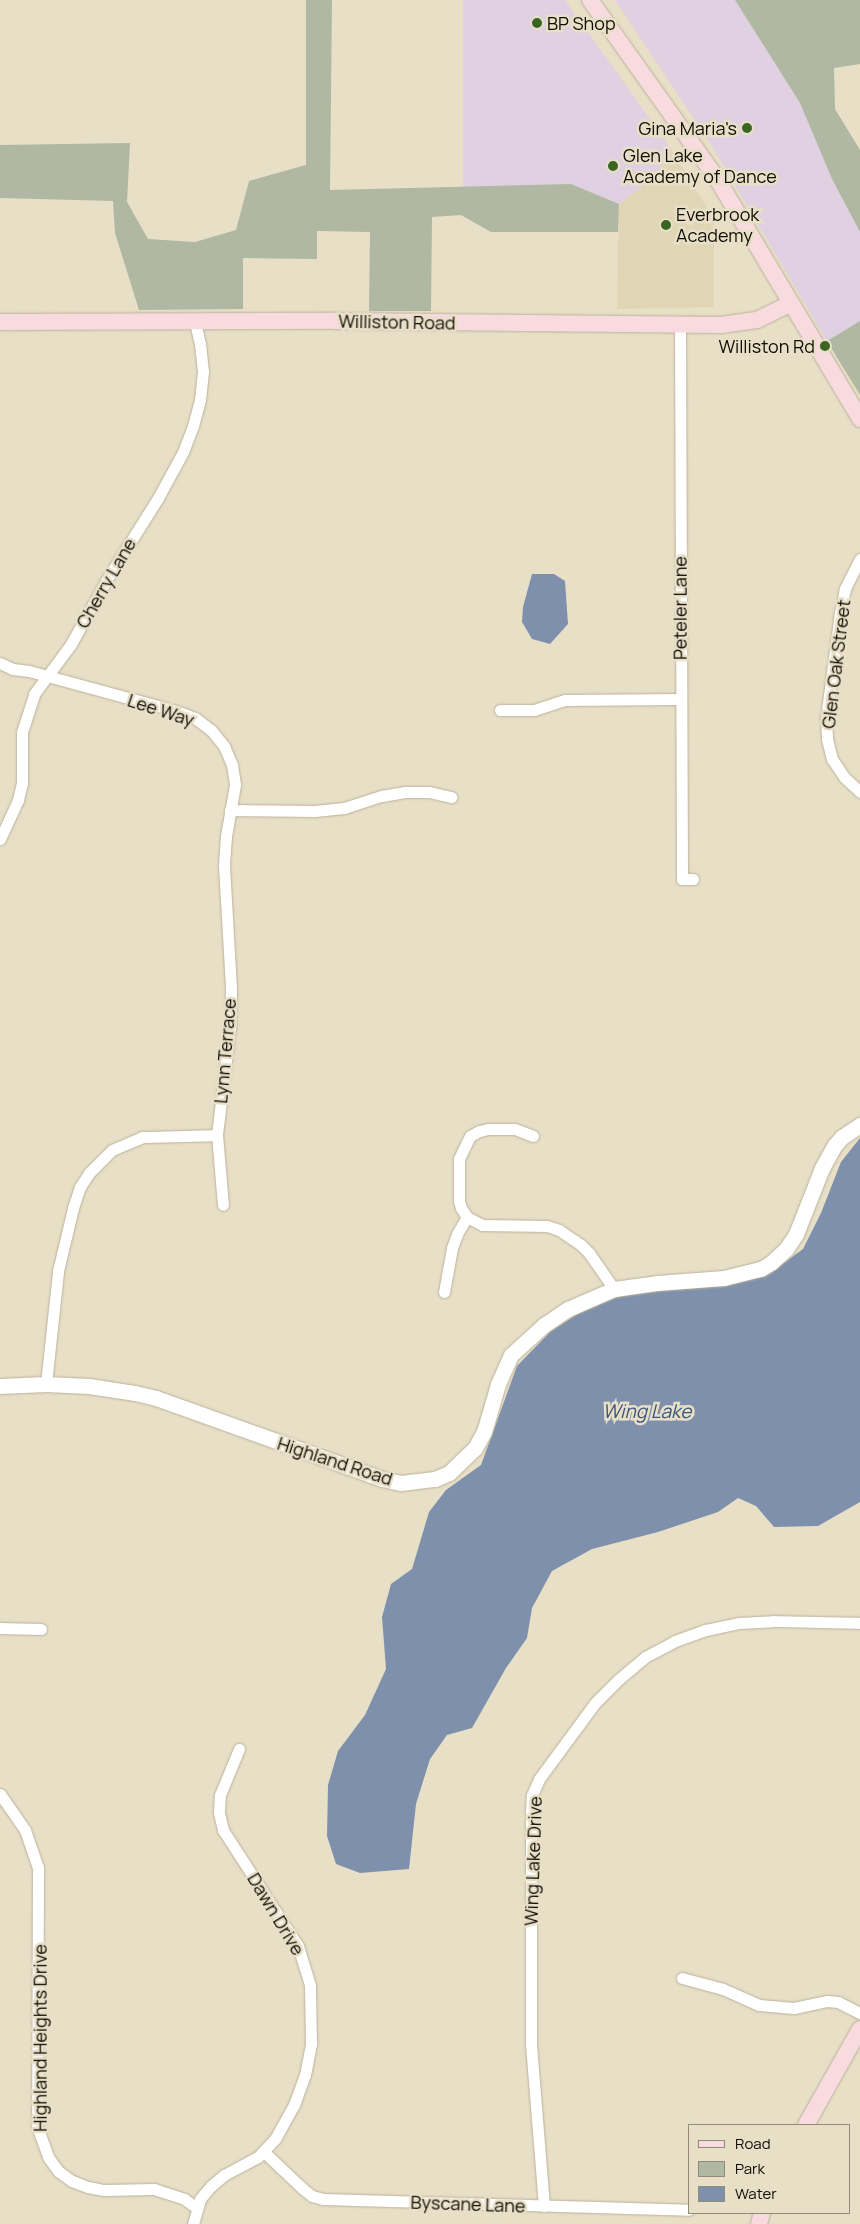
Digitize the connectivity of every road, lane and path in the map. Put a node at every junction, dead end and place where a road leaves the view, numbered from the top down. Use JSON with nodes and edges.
{"nodes":[{"id":1,"x":590,"y":0,"type":"edge"},
{"id":2,"x":603,"y":0,"type":"edge"},
{"id":3,"x":604,"y":21,"type":"junction"},
{"id":4,"x":790,"y":304,"type":"junction"},
{"id":5,"x":0,"y":322,"type":"edge"},
{"id":6,"x":195,"y":323,"type":"junction"},
{"id":7,"x":680,"y":326,"type":"junction"},
{"id":8,"x":860,"y":419,"type":"edge"},
{"id":9,"x":860,"y":559,"type":"edge"},
{"id":10,"x":0,"y":663,"type":"edge"},
{"id":11,"x":46,"y":676,"type":"junction"},
{"id":12,"x":680,"y":699,"type":"junction"},
{"id":13,"x":500,"y":710,"type":"dead end"},
{"id":14,"x":860,"y":792,"type":"edge"},
{"id":15,"x":451,"y":797,"type":"dead end"},
{"id":16,"x":230,"y":810,"type":"junction"},
{"id":17,"x":0,"y":839,"type":"edge"},
{"id":18,"x":224,"y":866,"type":"joint"},
{"id":19,"x":693,"y":879,"type":"dead end"},
{"id":20,"x":860,"y":1125,"type":"edge"},
{"id":21,"x":217,"y":1135,"type":"junction"},
{"id":22,"x":533,"y":1136,"type":"dead end"},
{"id":23,"x":223,"y":1205,"type":"dead end"},
{"id":24,"x":467,"y":1217,"type":"junction"},
{"id":25,"x":614,"y":1289,"type":"junction"},
{"id":26,"x":444,"y":1292,"type":"dead end"},
{"id":27,"x":46,"y":1384,"type":"junction"},
{"id":28,"x":0,"y":1386,"type":"edge"},
{"id":29,"x":860,"y":1623,"type":"edge"},
{"id":30,"x":0,"y":1628,"type":"edge"},
{"id":31,"x":40,"y":1629,"type":"dead end"},
{"id":32,"x":239,"y":1749,"type":"dead end"},
{"id":33,"x":0,"y":1794,"type":"edge"},
{"id":34,"x":682,"y":1978,"type":"dead end"},
{"id":35,"x":860,"y":2013,"type":"edge"},
{"id":36,"x":860,"y":2029,"type":"edge"},
{"id":37,"x":807,"y":2124,"type":"edge"},
{"id":38,"x":264,"y":2152,"type":"junction"},
{"id":39,"x":544,"y":2206,"type":"junction"},
{"id":40,"x":196,"y":2208,"type":"junction"},
{"id":41,"x":688,"y":2210,"type":"edge"},
{"id":42,"x":193,"y":2224,"type":"edge"}],
"edges":[{"from":1,"to":3,"type":"main road"},
{"from":2,"to":3,"type":"main road"},
{"from":3,"to":4,"type":"main road"},
{"from":4,"to":7,"type":"main road","name":"Williston Road"},
{"from":4,"to":8,"type":"main road"},
{"from":5,"to":6,"type":"main road","name":"Williston Road"},
{"from":6,"to":7,"type":"main road","name":"Williston Road"},
{"from":6,"to":11,"type":"street","name":"Cherry Lane"},
{"from":7,"to":12,"type":"street","name":"Peteler Lane"},
{"from":9,"to":14,"type":"street","name":"Glen Oak Street"},
{"from":10,"to":11,"type":"street","name":"Lee Way"},
{"from":11,"to":16,"type":"street","name":"Lee Way"},
{"from":11,"to":17,"type":"street","name":"Cherry Lane"},
{"from":12,"to":13,"type":"street"},
{"from":12,"to":19,"type":"street","name":"Peteler Lane"},
{"from":15,"to":16,"type":"street"},
{"from":16,"to":18,"type":"street","name":"Lee Way"},
{"from":18,"to":21,"type":"street","name":"Lynn Terrace"},
{"from":20,"to":25,"type":"street","name":"Highland Road"},
{"from":21,"to":23,"type":"street","name":"Lynn Terrace"},
{"from":21,"to":27,"type":"street"},
{"from":22,"to":24,"type":"street"},
{"from":24,"to":25,"type":"street"},
{"from":24,"to":26,"type":"street"},
{"from":25,"to":27,"type":"street","name":"Highland Road"},
{"from":27,"to":28,"type":"street","name":"Highland Road"},
{"from":29,"to":39,"type":"street","name":"Wing Lake Drive"},
{"from":30,"to":31,"type":"street"},
{"from":32,"to":38,"type":"street","name":"Dawn Drive"},
{"from":33,"to":40,"type":"street","name":"Highland Heights Drive"},
{"from":34,"to":35,"type":"street"},
{"from":36,"to":37,"type":"main road"},
{"from":38,"to":39,"type":"street","name":"Byscane Lane"},
{"from":38,"to":40,"type":"street","name":"Dawn Drive"},
{"from":39,"to":41,"type":"street","name":"Byscane Lane"},
{"from":40,"to":42,"type":"street","name":"Dawn Drive"}]}
